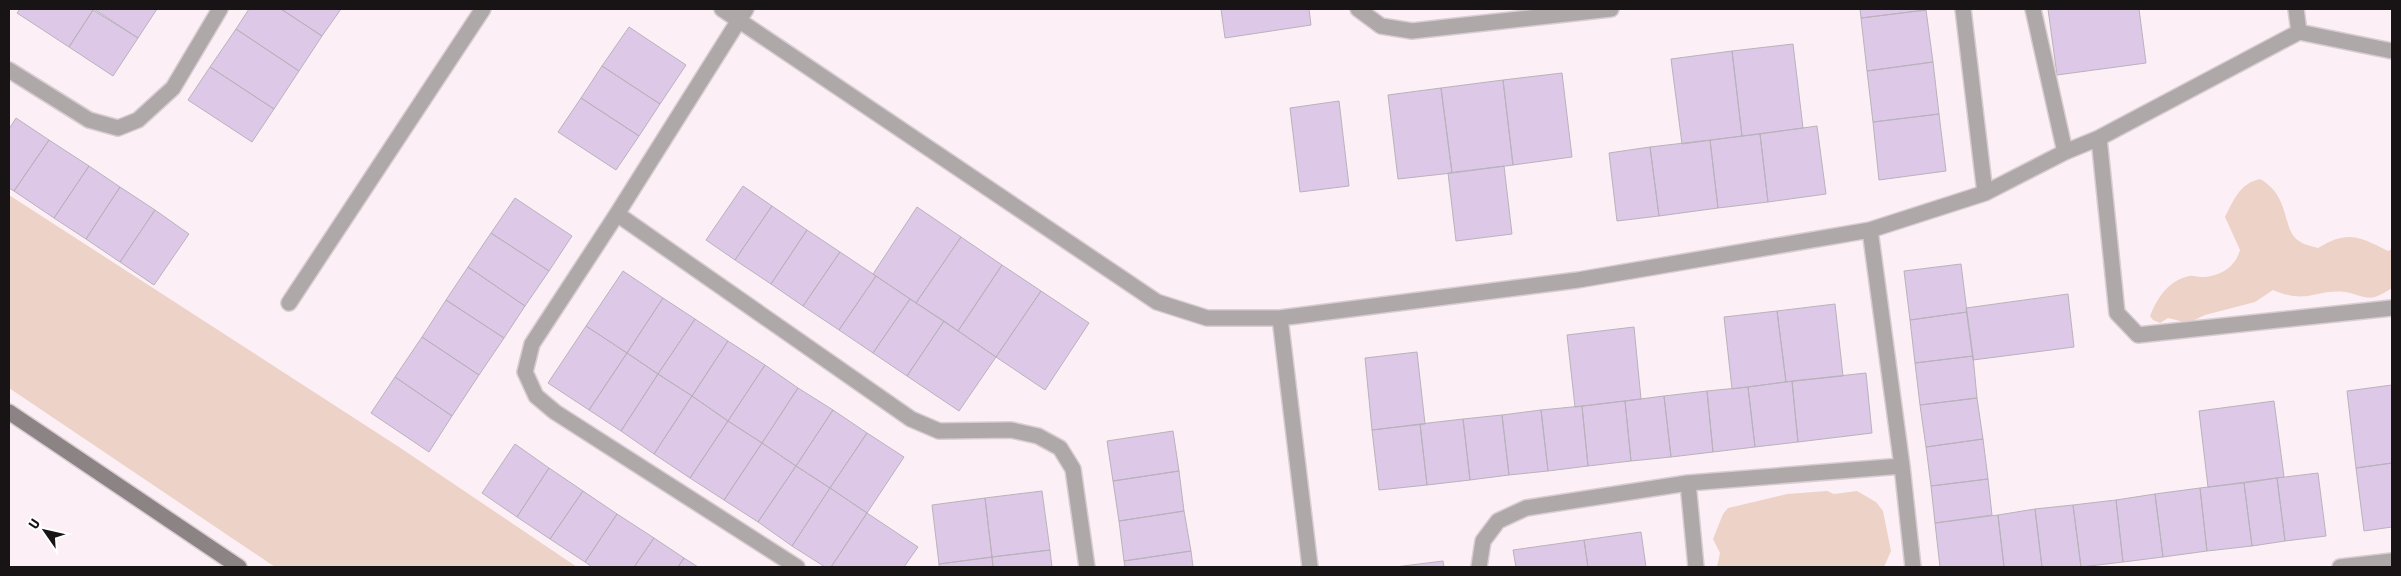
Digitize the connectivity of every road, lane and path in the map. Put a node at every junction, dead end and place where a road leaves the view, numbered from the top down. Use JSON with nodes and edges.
{"nodes":[{"id":1,"x":220,"y":9,"type":"edge"},
{"id":2,"x":484,"y":9,"type":"edge"},
{"id":3,"x":722,"y":9,"type":"edge"},
{"id":4,"x":1358,"y":9,"type":"edge"},
{"id":5,"x":1611,"y":9,"type":"edge"},
{"id":6,"x":1963,"y":9,"type":"edge"},
{"id":7,"x":2032,"y":9,"type":"edge"},
{"id":8,"x":2296,"y":9,"type":"edge"},
{"id":9,"x":743,"y":14,"type":"edge"},
{"id":10,"x":2299,"y":32,"type":"junction"},
{"id":11,"x":2392,"y":51,"type":"edge"},
{"id":12,"x":9,"y":70,"type":"edge"},
{"id":13,"x":2099,"y":138,"type":"junction"},
{"id":14,"x":2065,"y":152,"type":"junction"},
{"id":15,"x":1985,"y":193,"type":"junction"},
{"id":16,"x":617,"y":214,"type":"junction"},
{"id":17,"x":1870,"y":230,"type":"junction"},
{"id":18,"x":289,"y":303,"type":"dead end"},
{"id":19,"x":2392,"y":308,"type":"edge"},
{"id":20,"x":1280,"y":318,"type":"junction"},
{"id":21,"x":9,"y":412,"type":"edge"},
{"id":22,"x":1902,"y":466,"type":"junction"},
{"id":23,"x":1688,"y":483,"type":"junction"},
{"id":24,"x":2392,"y":561,"type":"edge"},
{"id":25,"x":238,"y":567,"type":"edge"},
{"id":26,"x":798,"y":567,"type":"edge"},
{"id":27,"x":1087,"y":567,"type":"edge"},
{"id":28,"x":1310,"y":567,"type":"edge"},
{"id":29,"x":1479,"y":567,"type":"edge"},
{"id":30,"x":1696,"y":567,"type":"edge"},
{"id":31,"x":1913,"y":567,"type":"edge"},
{"id":32,"x":2340,"y":567,"type":"edge"}],
"edges":[{"from":1,"to":12,"type":"street"},
{"from":2,"to":18,"type":"street"},
{"from":3,"to":9,"type":"street"},
{"from":4,"to":5,"type":"street"},
{"from":6,"to":15,"type":"street"},
{"from":7,"to":14,"type":"street"},
{"from":8,"to":10,"type":"street"},
{"from":9,"to":16,"type":"street"},
{"from":9,"to":20,"type":"street"},
{"from":10,"to":11,"type":"street"},
{"from":10,"to":13,"type":"street"},
{"from":13,"to":14,"type":"street"},
{"from":13,"to":19,"type":"street"},
{"from":14,"to":15,"type":"street"},
{"from":15,"to":17,"type":"street"},
{"from":16,"to":26,"type":"street"},
{"from":16,"to":27,"type":"street"},
{"from":17,"to":20,"type":"street"},
{"from":17,"to":22,"type":"street"},
{"from":20,"to":28,"type":"street"},
{"from":21,"to":25,"type":"main road"},
{"from":22,"to":23,"type":"street"},
{"from":22,"to":31,"type":"street"},
{"from":23,"to":29,"type":"street"},
{"from":23,"to":30,"type":"street"},
{"from":24,"to":32,"type":"street"}]}
